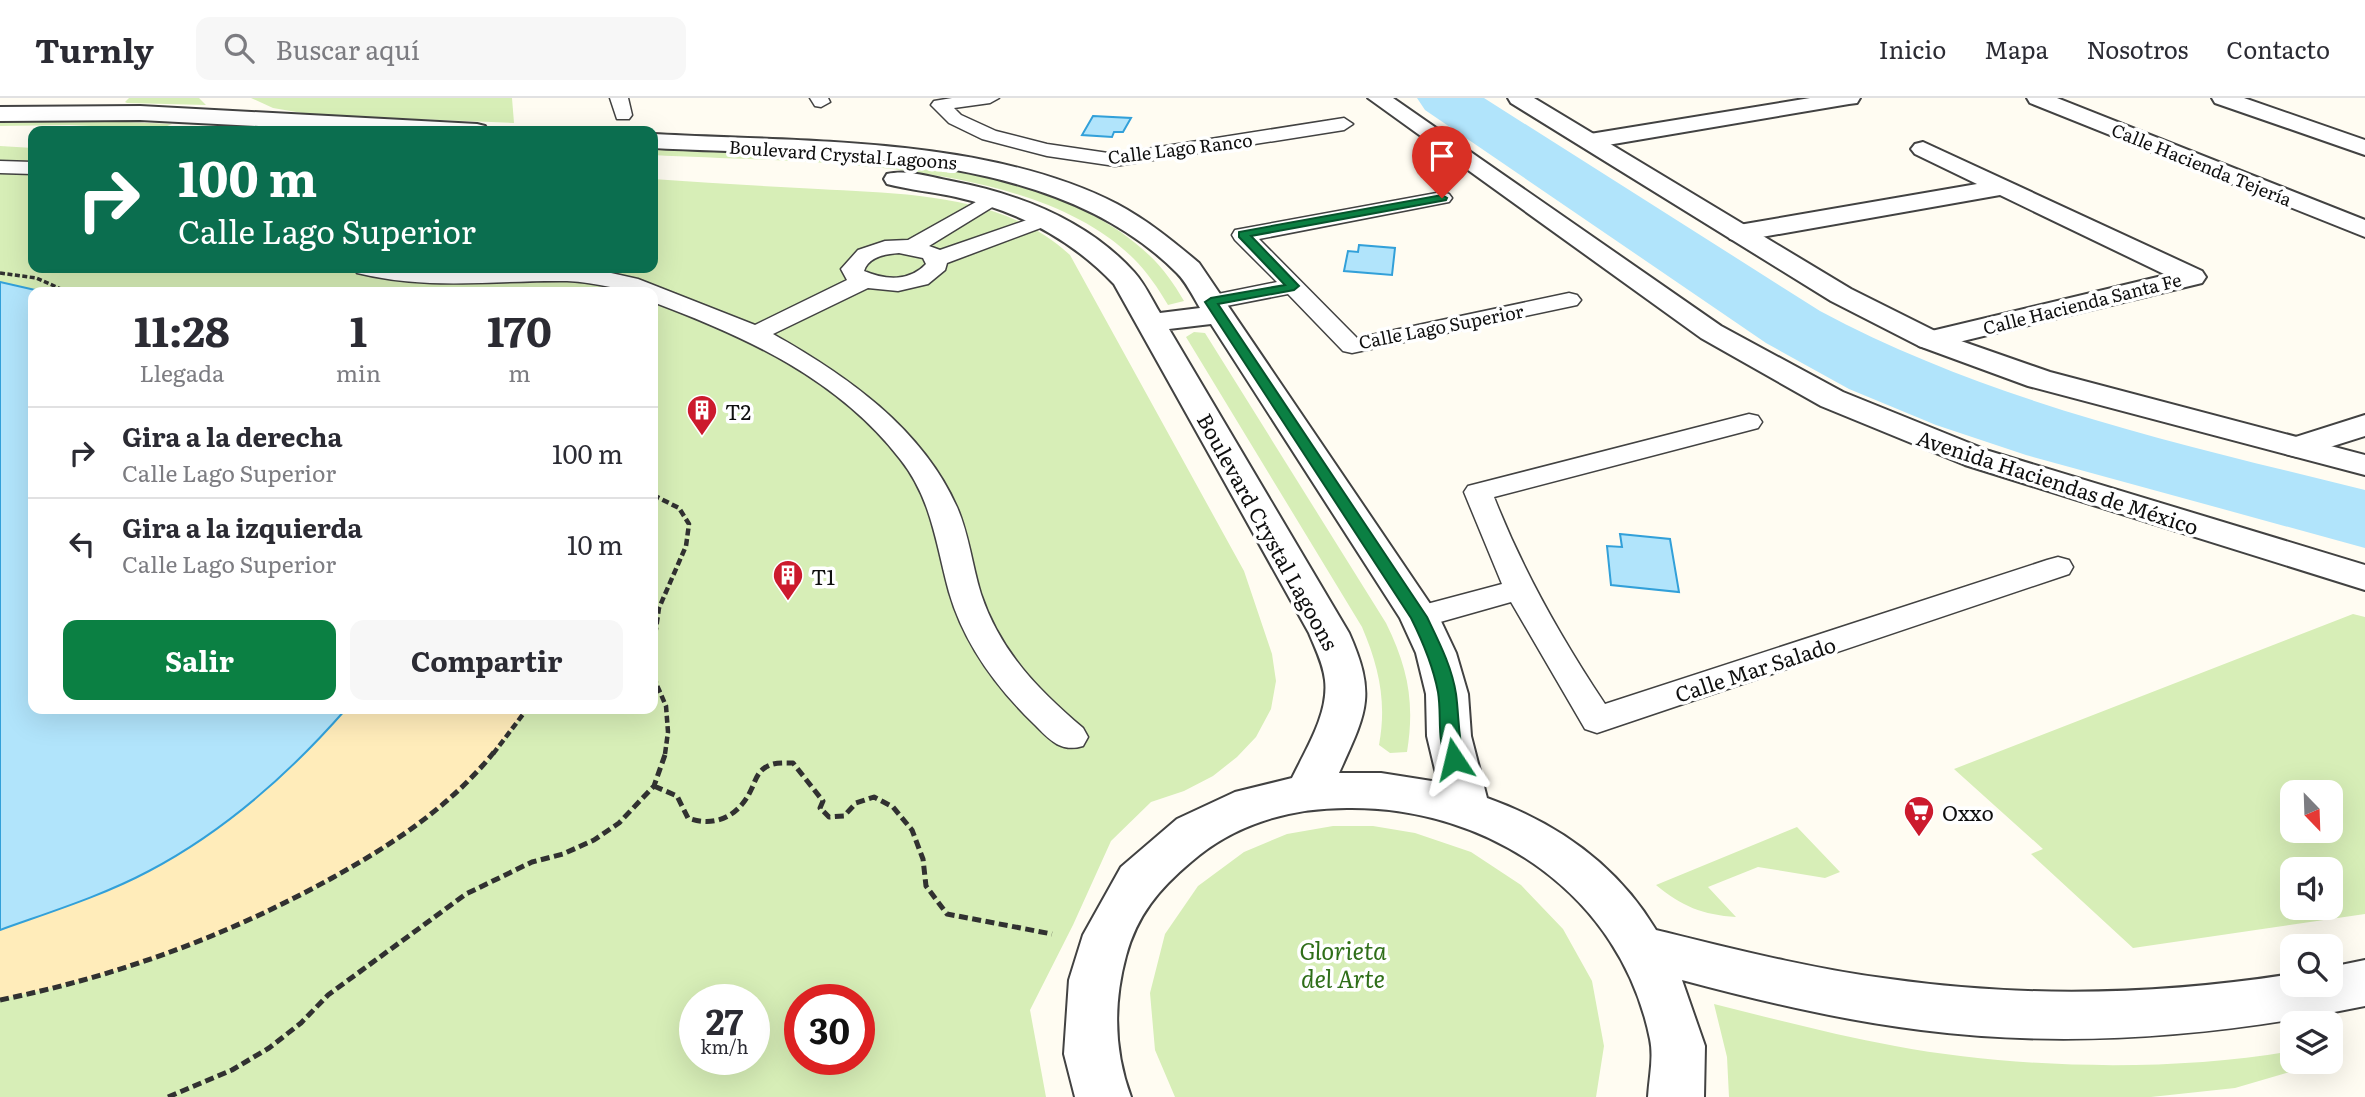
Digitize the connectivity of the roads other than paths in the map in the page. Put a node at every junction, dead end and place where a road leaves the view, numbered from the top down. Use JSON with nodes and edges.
{"nodes":[{"id":1,"x":72,"y":98,"type":"edge"},
{"id":2,"x":989,"y":98,"type":"edge"},
{"id":3,"x":1379,"y":98,"type":"edge"},
{"id":4,"x":1518,"y":98,"type":"edge"},
{"id":5,"x":1849,"y":98,"type":"edge"},
{"id":6,"x":2038,"y":98,"type":"edge"},
{"id":7,"x":2223,"y":98,"type":"edge"},
{"id":8,"x":220,"y":108,"type":"edge"},
{"id":9,"x":6,"y":114,"type":"edge"},
{"id":10,"x":1344,"y":124,"type":"dead end"},
{"id":11,"x":197,"y":126,"type":"edge"},
{"id":12,"x":373,"y":126,"type":"edge"},
{"id":13,"x":28,"y":133,"type":"edge"},
{"id":14,"x":0,"y":134,"type":"edge"},
{"id":15,"x":658,"y":141,"type":"edge"},
{"id":16,"x":1590,"y":141,"type":"junction"},
{"id":17,"x":1016,"y":143,"type":"junction"},
{"id":18,"x":2365,"y":148,"type":"edge"},
{"id":19,"x":1923,"y":149,"type":"dead end"},
{"id":20,"x":658,"y":164,"type":"edge"},
{"id":21,"x":0,"y":167,"type":"edge"},
{"id":22,"x":985,"y":167,"type":"junction"},
{"id":23,"x":28,"y":168,"type":"edge"},
{"id":24,"x":2002,"y":187,"type":"junction"},
{"id":25,"x":1442,"y":198,"type":"dead end"},
{"id":26,"x":992,"y":199,"type":"junction"},
{"id":27,"x":1047,"y":219,"type":"junction"},
{"id":28,"x":2365,"y":229,"type":"edge"},
{"id":29,"x":1739,"y":233,"type":"junction"},
{"id":30,"x":912,"y":247,"type":"junction"},
{"id":31,"x":937,"y":260,"type":"junction"},
{"id":32,"x":396,"y":273,"type":"edge"},
{"id":33,"x":864,"y":281,"type":"junction"},
{"id":34,"x":1294,"y":286,"type":"junction"},
{"id":35,"x":635,"y":287,"type":"edge"},
{"id":36,"x":658,"y":296,"type":"edge"},
{"id":37,"x":1569,"y":300,"type":"dead end"},
{"id":38,"x":1214,"y":308,"type":"junction"},
{"id":39,"x":1152,"y":323,"type":"junction"},
{"id":40,"x":755,"y":334,"type":"junction"},
{"id":41,"x":1930,"y":340,"type":"junction"},
{"id":42,"x":1749,"y":422,"type":"dead end"},
{"id":43,"x":2365,"y":425,"type":"edge"},
{"id":44,"x":2298,"y":447,"type":"junction"},
{"id":45,"x":2365,"y":465,"type":"edge"},
{"id":46,"x":2058,"y":567,"type":"dead end"},
{"id":47,"x":2365,"y":578,"type":"edge"},
{"id":48,"x":1519,"y":590,"type":"junction"},
{"id":49,"x":1419,"y":617,"type":"junction"},
{"id":50,"x":1070,"y":737,"type":"dead end"},
{"id":51,"x":1309,"y":790,"type":"junction"},
{"id":52,"x":1466,"y":806,"type":"junction"},
{"id":53,"x":1643,"y":948,"type":"junction"},
{"id":54,"x":2362,"y":987,"type":"edge"},
{"id":55,"x":1103,"y":1097,"type":"edge"},
{"id":56,"x":1675,"y":1097,"type":"edge"}],
"edges":[{"from":1,"to":9,"type":"street"},
{"from":2,"to":17,"type":"lane","name":"Calle Lago Ranco"},
{"from":3,"to":47,"type":"street","name":"Avenida Haciendas de México"},
{"from":4,"to":16,"type":"street"},
{"from":5,"to":16,"type":"street"},
{"from":6,"to":28,"type":"street","name":"Calle Hacienda Tejería"},
{"from":7,"to":18,"type":"street"},
{"from":8,"to":9,"type":"street"},
{"from":8,"to":11,"type":"street"},
{"from":8,"to":12,"type":"street"},
{"from":10,"to":17,"type":"lane","name":"Calle Lago Ranco"},
{"from":13,"to":14,"type":"street"},
{"from":15,"to":22,"type":"street","name":"Boulevard Crystal Lagoons"},
{"from":16,"to":29,"type":"street"},
{"from":17,"to":22,"type":"lane"},
{"from":19,"to":24,"type":"street","name":"Calle Hacienda Santa Fe"},
{"from":20,"to":26,"type":"street","name":"Boulevard Crystal Lagoons"},
{"from":21,"to":23,"type":"lane"},
{"from":22,"to":38,"type":"street","name":"Boulevard Crystal Lagoons"},
{"from":24,"to":29,"type":"street"},
{"from":24,"to":41,"type":"street","name":"Calle Hacienda Santa Fe"},
{"from":25,"to":34,"type":"lane","name":"Calle Lago Superior"},
{"from":26,"to":27,"type":"street","name":"Boulevard Crystal Lagoons"},
{"from":26,"to":30,"type":"lane"},
{"from":27,"to":31,"type":"lane"},
{"from":27,"to":39,"type":"street","name":"Boulevard Crystal Lagoons"},
{"from":29,"to":41,"type":"street"},
{"from":30,"to":31,"type":"lane"},
{"from":30,"to":33,"type":"lane"},
{"from":31,"to":33,"type":"lane"},
{"from":32,"to":35,"type":"lane"},
{"from":33,"to":40,"type":"lane"},
{"from":34,"to":37,"type":"lane","name":"Calle Lago Superior"},
{"from":34,"to":38,"type":"lane"},
{"from":36,"to":40,"type":"lane"},
{"from":38,"to":39,"type":"street"},
{"from":38,"to":49,"type":"street","name":"Boulevard Crystal Lagoons"},
{"from":39,"to":51,"type":"street","name":"Boulevard Crystal Lagoons"},
{"from":40,"to":50,"type":"lane"},
{"from":41,"to":44,"type":"street"},
{"from":42,"to":48,"type":"lane","name":"Calle Mar Salado"},
{"from":43,"to":44,"type":"street"},
{"from":44,"to":45,"type":"street"},
{"from":46,"to":48,"type":"lane","name":"Calle Mar Salado"},
{"from":48,"to":49,"type":"lane"},
{"from":49,"to":52,"type":"street","name":"Boulevard Crystal Lagoons"},
{"from":51,"to":52,"type":"street"},
{"from":51,"to":55,"type":"street"},
{"from":52,"to":53,"type":"street"},
{"from":53,"to":54,"type":"street"},
{"from":53,"to":56,"type":"street"}]}
